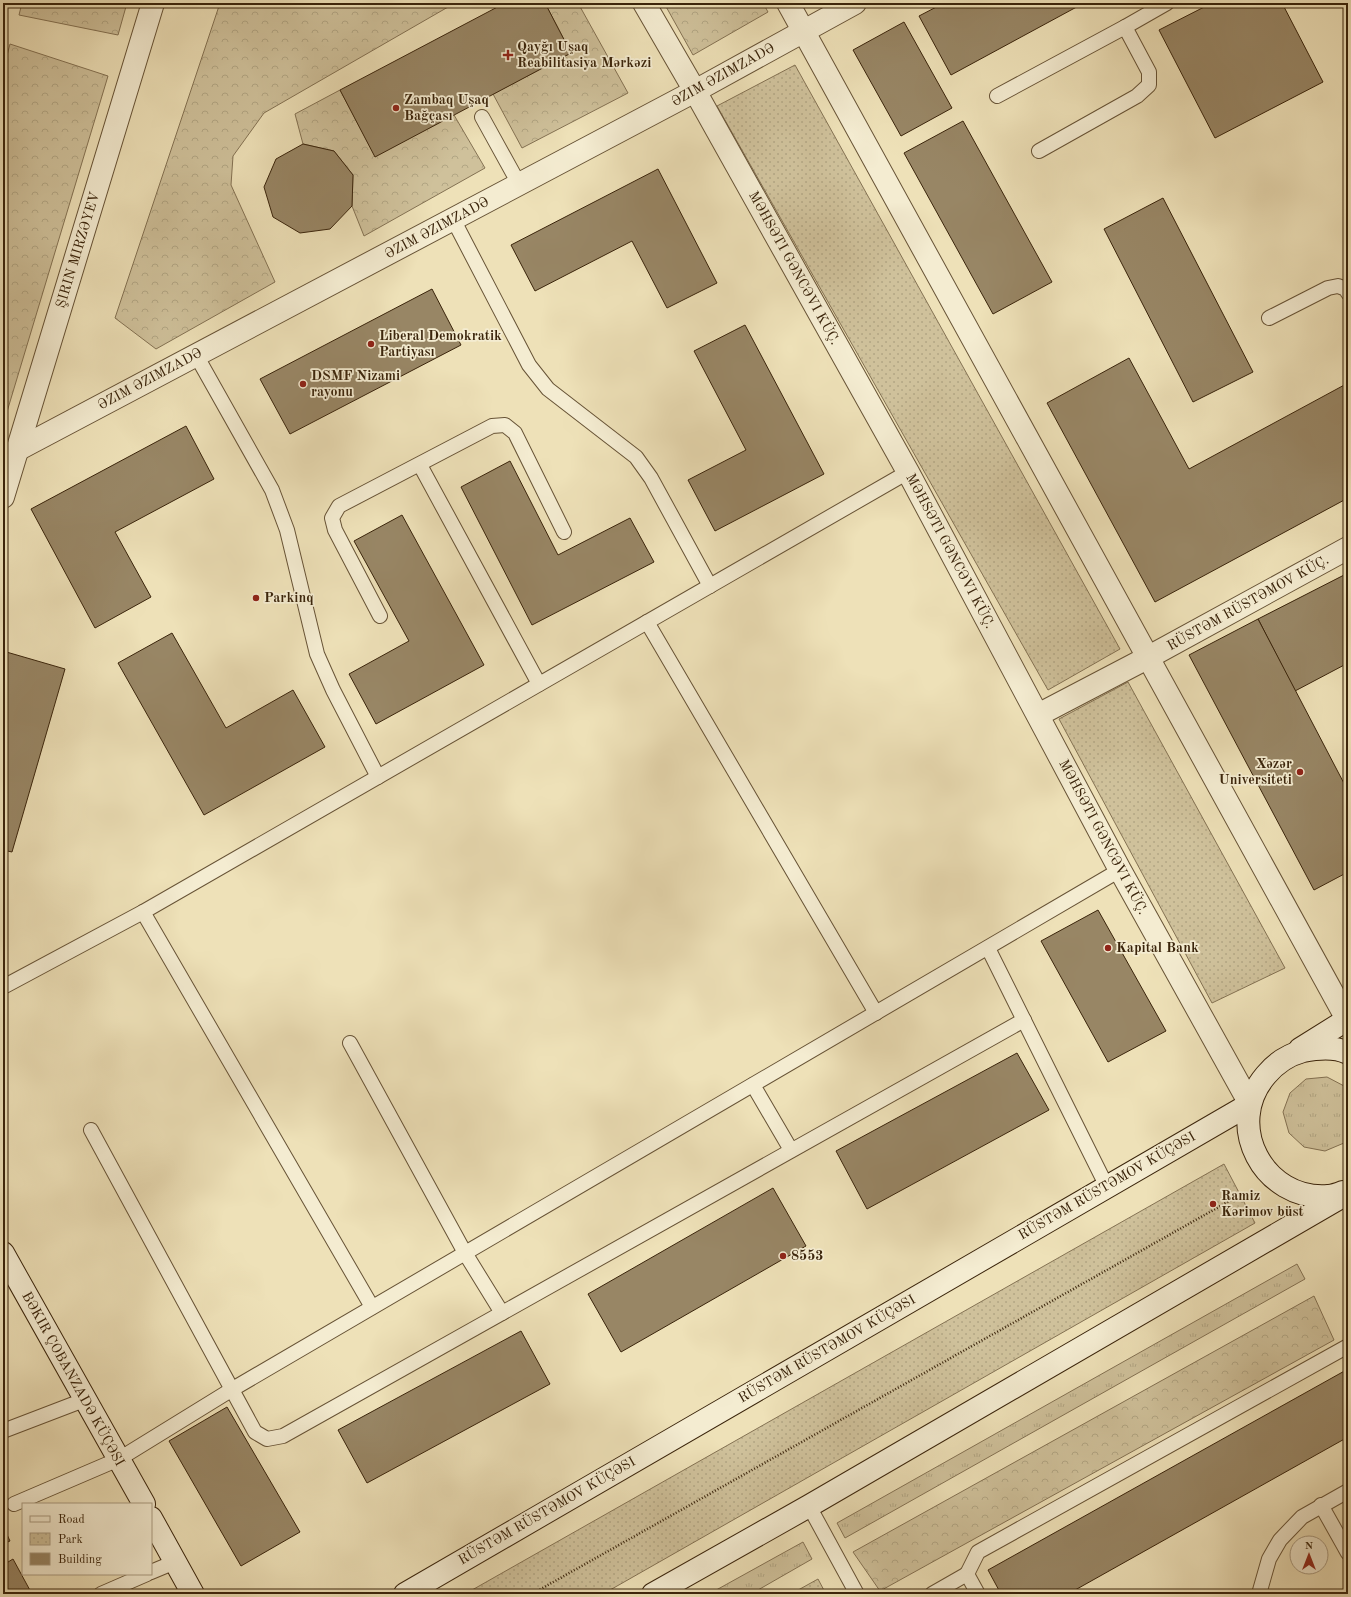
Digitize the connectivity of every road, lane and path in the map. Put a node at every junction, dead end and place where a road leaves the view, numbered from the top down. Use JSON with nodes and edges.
{"nodes":[{"id":1,"x":153,"y":3,"type":"edge"},
{"id":2,"x":644,"y":3,"type":"edge"},
{"id":3,"x":788,"y":3,"type":"edge"},
{"id":4,"x":855,"y":3,"type":"edge"},
{"id":5,"x":1167,"y":3,"type":"edge"},
{"id":6,"x":1125,"y":27,"type":"junction"},
{"id":7,"x":804,"y":31,"type":"junction"},
{"id":8,"x":695,"y":91,"type":"junction"},
{"id":9,"x":997,"y":96,"type":"dead end"},
{"id":10,"x":482,"y":117,"type":"dead end"},
{"id":11,"x":1039,"y":151,"type":"dead end"},
{"id":12,"x":519,"y":184,"type":"junction"},
{"id":13,"x":452,"y":219,"type":"junction"},
{"id":14,"x":1348,"y":293,"type":"edge"},
{"id":15,"x":1269,"y":318,"type":"dead end"},
{"id":16,"x":196,"y":355,"type":"junction"},
{"id":17,"x":18,"y":450,"type":"junction"},
{"id":18,"x":420,"y":464,"type":"junction"},
{"id":19,"x":908,"y":472,"type":"junction"},
{"id":20,"x":3,"y":497,"type":"edge"},
{"id":21,"x":564,"y":532,"type":"dead end"},
{"id":22,"x":1348,"y":548,"type":"edge"},
{"id":23,"x":710,"y":586,"type":"junction"},
{"id":24,"x":380,"y":616,"type":"dead end"},
{"id":25,"x":647,"y":622,"type":"junction"},
{"id":26,"x":1147,"y":658,"type":"junction"},
{"id":27,"x":539,"y":684,"type":"junction"},
{"id":28,"x":1038,"y":715,"type":"junction"},
{"id":29,"x":378,"y":777,"type":"junction"},
{"id":30,"x":1120,"y":870,"type":"junction"},
{"id":31,"x":143,"y":912,"type":"junction"},
{"id":32,"x":988,"y":948,"type":"junction"},
{"id":33,"x":3,"y":987,"type":"edge"},
{"id":34,"x":876,"y":1013,"type":"junction"},
{"id":35,"x":1024,"y":1020,"type":"junction"},
{"id":36,"x":1348,"y":1020,"type":"edge"},
{"id":37,"x":350,"y":1043,"type":"dead end"},
{"id":38,"x":1348,"y":1053,"type":"edge"},
{"id":39,"x":1292,"y":1054,"type":"junction"},
{"id":40,"x":752,"y":1085,"type":"junction"},
{"id":41,"x":1250,"y":1104,"type":"junction"},
{"id":42,"x":91,"y":1130,"type":"dead end"},
{"id":43,"x":792,"y":1150,"type":"junction"},
{"id":44,"x":1107,"y":1187,"type":"junction"},
{"id":45,"x":1348,"y":1192,"type":"edge"},
{"id":46,"x":1240,"y":1195,"type":"dead end"},
{"id":47,"x":3,"y":1253,"type":"edge"},
{"id":48,"x":465,"y":1253,"type":"junction"},
{"id":49,"x":372,"y":1307,"type":"junction"},
{"id":50,"x":502,"y":1313,"type":"junction"},
{"id":51,"x":1348,"y":1346,"type":"edge"},
{"id":52,"x":231,"y":1390,"type":"junction"},
{"id":53,"x":84,"y":1400,"type":"junction"},
{"id":54,"x":3,"y":1431,"type":"edge"},
{"id":55,"x":119,"y":1459,"type":"junction"},
{"id":56,"x":1348,"y":1491,"type":"edge"},
{"id":57,"x":143,"y":1503,"type":"edge"},
{"id":58,"x":14,"y":1504,"type":"dead end"},
{"id":59,"x":1321,"y":1505,"type":"junction"},
{"id":60,"x":809,"y":1506,"type":"junction"},
{"id":61,"x":152,"y":1520,"type":"edge"},
{"id":62,"x":1348,"y":1554,"type":"edge"},
{"id":63,"x":175,"y":1562,"type":"junction"},
{"id":64,"x":152,"y":1572,"type":"edge"},
{"id":65,"x":967,"y":1574,"type":"junction"},
{"id":66,"x":145,"y":1575,"type":"edge"},
{"id":67,"x":101,"y":1594,"type":"edge"},
{"id":68,"x":193,"y":1594,"type":"edge"},
{"id":69,"x":405,"y":1594,"type":"edge"},
{"id":70,"x":532,"y":1594,"type":"edge"},
{"id":71,"x":653,"y":1594,"type":"edge"},
{"id":72,"x":857,"y":1594,"type":"edge"},
{"id":73,"x":932,"y":1594,"type":"edge"},
{"id":74,"x":978,"y":1594,"type":"edge"},
{"id":75,"x":1259,"y":1594,"type":"edge"}],
"edges":[{"from":1,"to":17,"type":"street","name":"ŞIRIN MIRZƏYEV"},
{"from":2,"to":8,"type":"street","name":"MƏHSƏTI GƏNCƏVI KÜÇ."},
{"from":3,"to":7,"type":"street"},
{"from":4,"to":7,"type":"street","name":"ƏZIM ƏZIMZADƏ"},
{"from":5,"to":6,"type":"lane"},
{"from":6,"to":9,"type":"lane"},
{"from":6,"to":11,"type":"lane"},
{"from":7,"to":8,"type":"street","name":"ƏZIM ƏZIMZADƏ"},
{"from":7,"to":26,"type":"street"},
{"from":8,"to":12,"type":"street","name":"ƏZIM ƏZIMZADƏ"},
{"from":8,"to":19,"type":"street","name":"MƏHSƏTI GƏNCƏVI KÜÇ."},
{"from":10,"to":12,"type":"lane"},
{"from":12,"to":13,"type":"street","name":"ƏZIM ƏZIMZADƏ"},
{"from":13,"to":16,"type":"street","name":"ƏZIM ƏZIMZADƏ"},
{"from":13,"to":23,"type":"lane"},
{"from":14,"to":15,"type":"lane"},
{"from":16,"to":17,"type":"street","name":"ƏZIM ƏZIMZADƏ"},
{"from":16,"to":29,"type":"lane"},
{"from":17,"to":20,"type":"street","name":"ŞIRIN MIRZƏYEV"},
{"from":18,"to":21,"type":"lane"},
{"from":18,"to":24,"type":"lane"},
{"from":18,"to":27,"type":"lane"},
{"from":19,"to":23,"type":"lane"},
{"from":19,"to":28,"type":"street","name":"MƏHSƏTI GƏNCƏVI KÜÇ."},
{"from":22,"to":26,"type":"street","name":"RÜSTƏM RÜSTƏMOV KÜÇ."},
{"from":23,"to":25,"type":"lane"},
{"from":25,"to":27,"type":"lane"},
{"from":25,"to":34,"type":"lane"},
{"from":26,"to":28,"type":"street","name":"RÜSTƏM RÜSTƏMOV KÜÇ."},
{"from":26,"to":36,"type":"street"},
{"from":27,"to":29,"type":"lane"},
{"from":28,"to":30,"type":"street","name":"MƏHSƏTI GƏNCƏVI KÜÇ."},
{"from":29,"to":31,"type":"lane"},
{"from":30,"to":32,"type":"lane"},
{"from":30,"to":41,"type":"street","name":"MƏHSƏTI GƏNCƏVI KÜÇ."},
{"from":31,"to":33,"type":"lane"},
{"from":31,"to":49,"type":"lane"},
{"from":32,"to":34,"type":"lane"},
{"from":32,"to":35,"type":"lane"},
{"from":34,"to":40,"type":"lane"},
{"from":35,"to":43,"type":"lane"},
{"from":35,"to":44,"type":"lane"},
{"from":36,"to":39,"type":"street"},
{"from":37,"to":48,"type":"lane"},
{"from":38,"to":39,"type":"street"},
{"from":39,"to":41,"type":"street"},
{"from":40,"to":43,"type":"lane"},
{"from":40,"to":48,"type":"lane"},
{"from":41,"to":44,"type":"street","name":"RÜSTƏM RÜSTƏMOV KÜÇƏSI"},
{"from":41,"to":45,"type":"street"},
{"from":42,"to":52,"type":"lane"},
{"from":43,"to":50,"type":"lane"},
{"from":44,"to":69,"type":"street","name":"RÜSTƏM RÜSTƏMOV KÜÇƏSI"},
{"from":45,"to":60,"type":"street"},
{"from":46,"to":70,"type":"path"},
{"from":47,"to":53,"type":"street","name":"BƏKIR ÇOBANZADƏ KÜÇƏSI"},
{"from":48,"to":49,"type":"lane"},
{"from":48,"to":50,"type":"lane"},
{"from":49,"to":52,"type":"lane"},
{"from":50,"to":52,"type":"lane"},
{"from":51,"to":65,"type":"lane"},
{"from":52,"to":55,"type":"lane"},
{"from":53,"to":54,"type":"lane"},
{"from":53,"to":55,"type":"street","name":"BƏKIR ÇOBANZADƏ KÜÇƏSI"},
{"from":55,"to":57,"type":"street","name":"BƏKIR ÇOBANZADƏ KÜÇƏSI"},
{"from":55,"to":58,"type":"lane"},
{"from":56,"to":59,"type":"lane"},
{"from":59,"to":62,"type":"lane"},
{"from":59,"to":75,"type":"lane"},
{"from":60,"to":71,"type":"street"},
{"from":60,"to":72,"type":"lane"},
{"from":61,"to":63,"type":"street"},
{"from":63,"to":64,"type":"lane"},
{"from":63,"to":68,"type":"street"},
{"from":65,"to":73,"type":"lane"},
{"from":65,"to":74,"type":"lane"},
{"from":66,"to":67,"type":"lane"}]}
